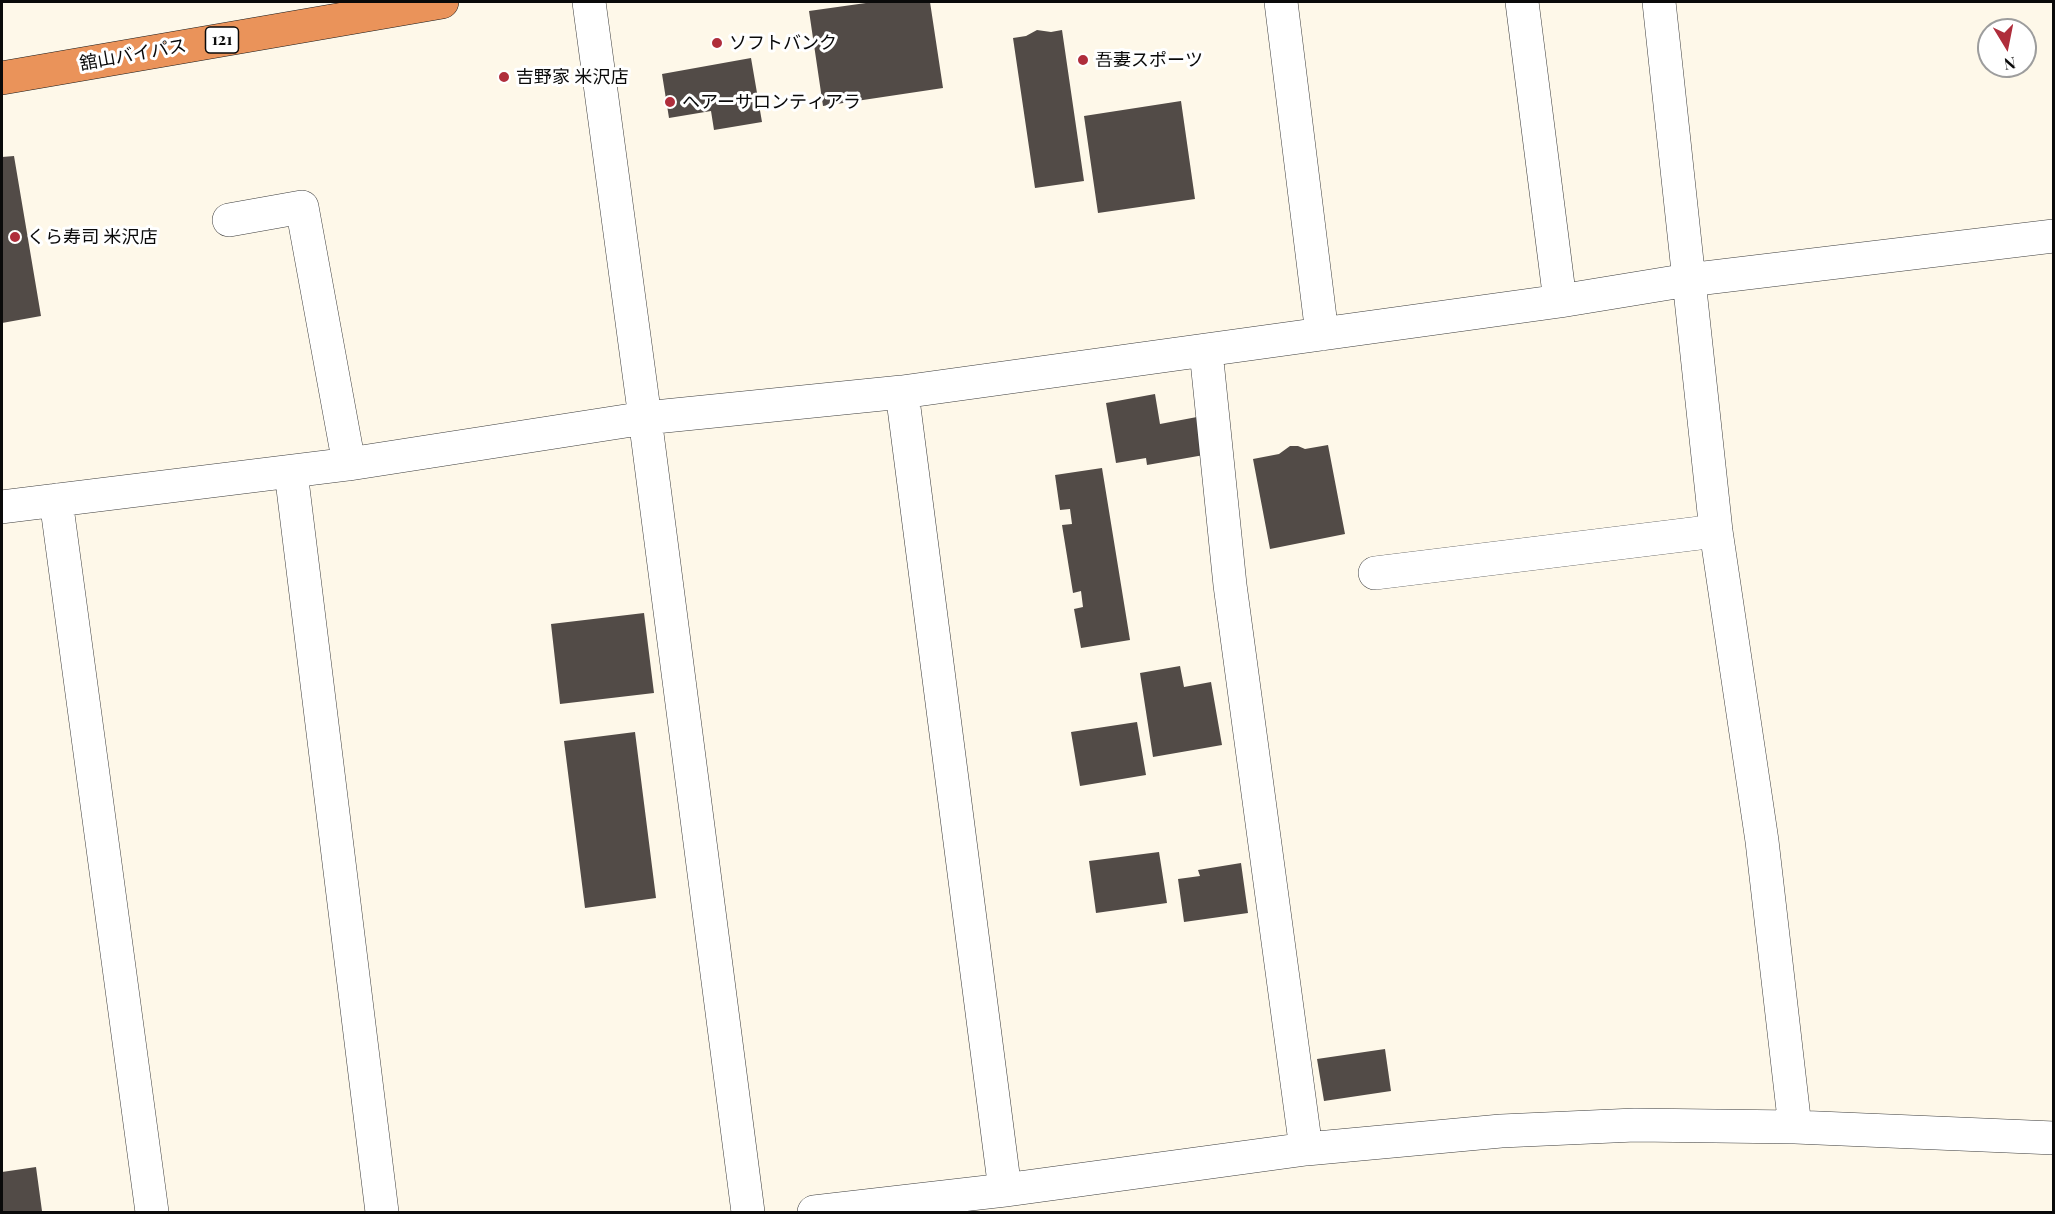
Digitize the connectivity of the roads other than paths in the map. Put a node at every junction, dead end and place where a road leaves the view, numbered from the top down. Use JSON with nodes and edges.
{"nodes":[{"id":1,"x":442,"y":2,"type":"edge"},
{"id":2,"x":589,"y":2,"type":"edge"},
{"id":3,"x":1281,"y":2,"type":"edge"},
{"id":4,"x":1522,"y":2,"type":"edge"},
{"id":5,"x":1659,"y":2,"type":"edge"},
{"id":6,"x":2,"y":78,"type":"edge"},
{"id":7,"x":229,"y":220,"type":"dead end"},
{"id":8,"x":2054,"y":236,"type":"edge"},
{"id":9,"x":1688,"y":280,"type":"junction"},
{"id":10,"x":1560,"y":301,"type":"junction"},
{"id":11,"x":1323,"y":334,"type":"junction"},
{"id":12,"x":1206,"y":351,"type":"junction"},
{"id":13,"x":902,"y":392,"type":"junction"},
{"id":14,"x":645,"y":418,"type":"junction"},
{"id":15,"x":348,"y":464,"type":"junction"},
{"id":16,"x":291,"y":472,"type":"junction"},
{"id":17,"x":56,"y":500,"type":"junction"},
{"id":18,"x":2,"y":507,"type":"edge"},
{"id":19,"x":1716,"y":531,"type":"junction"},
{"id":20,"x":1375,"y":573,"type":"dead end"},
{"id":21,"x":1795,"y":1127,"type":"junction"},
{"id":22,"x":2054,"y":1138,"type":"edge"},
{"id":23,"x":1306,"y":1149,"type":"junction"},
{"id":24,"x":1005,"y":1190,"type":"junction"},
{"id":25,"x":152,"y":1212,"type":"edge"},
{"id":26,"x":382,"y":1212,"type":"edge"},
{"id":27,"x":748,"y":1212,"type":"edge"},
{"id":28,"x":814,"y":1212,"type":"edge"}],
"edges":[{"from":1,"to":6,"type":"highway","name":"舘山バイパス","number":"121"},
{"from":2,"to":14,"type":"street"},
{"from":3,"to":11,"type":"street"},
{"from":4,"to":10,"type":"street"},
{"from":5,"to":9,"type":"street"},
{"from":7,"to":15,"type":"street"},
{"from":8,"to":9,"type":"street"},
{"from":9,"to":10,"type":"street"},
{"from":9,"to":19,"type":"street"},
{"from":10,"to":11,"type":"street"},
{"from":11,"to":12,"type":"street"},
{"from":12,"to":13,"type":"street"},
{"from":12,"to":23,"type":"street"},
{"from":13,"to":14,"type":"street"},
{"from":13,"to":24,"type":"street"},
{"from":14,"to":15,"type":"street"},
{"from":14,"to":27,"type":"street"},
{"from":15,"to":16,"type":"street"},
{"from":16,"to":17,"type":"street"},
{"from":16,"to":26,"type":"street"},
{"from":17,"to":18,"type":"street"},
{"from":17,"to":25,"type":"street"},
{"from":19,"to":20,"type":"street"},
{"from":19,"to":21,"type":"street"},
{"from":21,"to":22,"type":"street"},
{"from":21,"to":23,"type":"street"},
{"from":23,"to":24,"type":"street"},
{"from":24,"to":28,"type":"street"}]}
